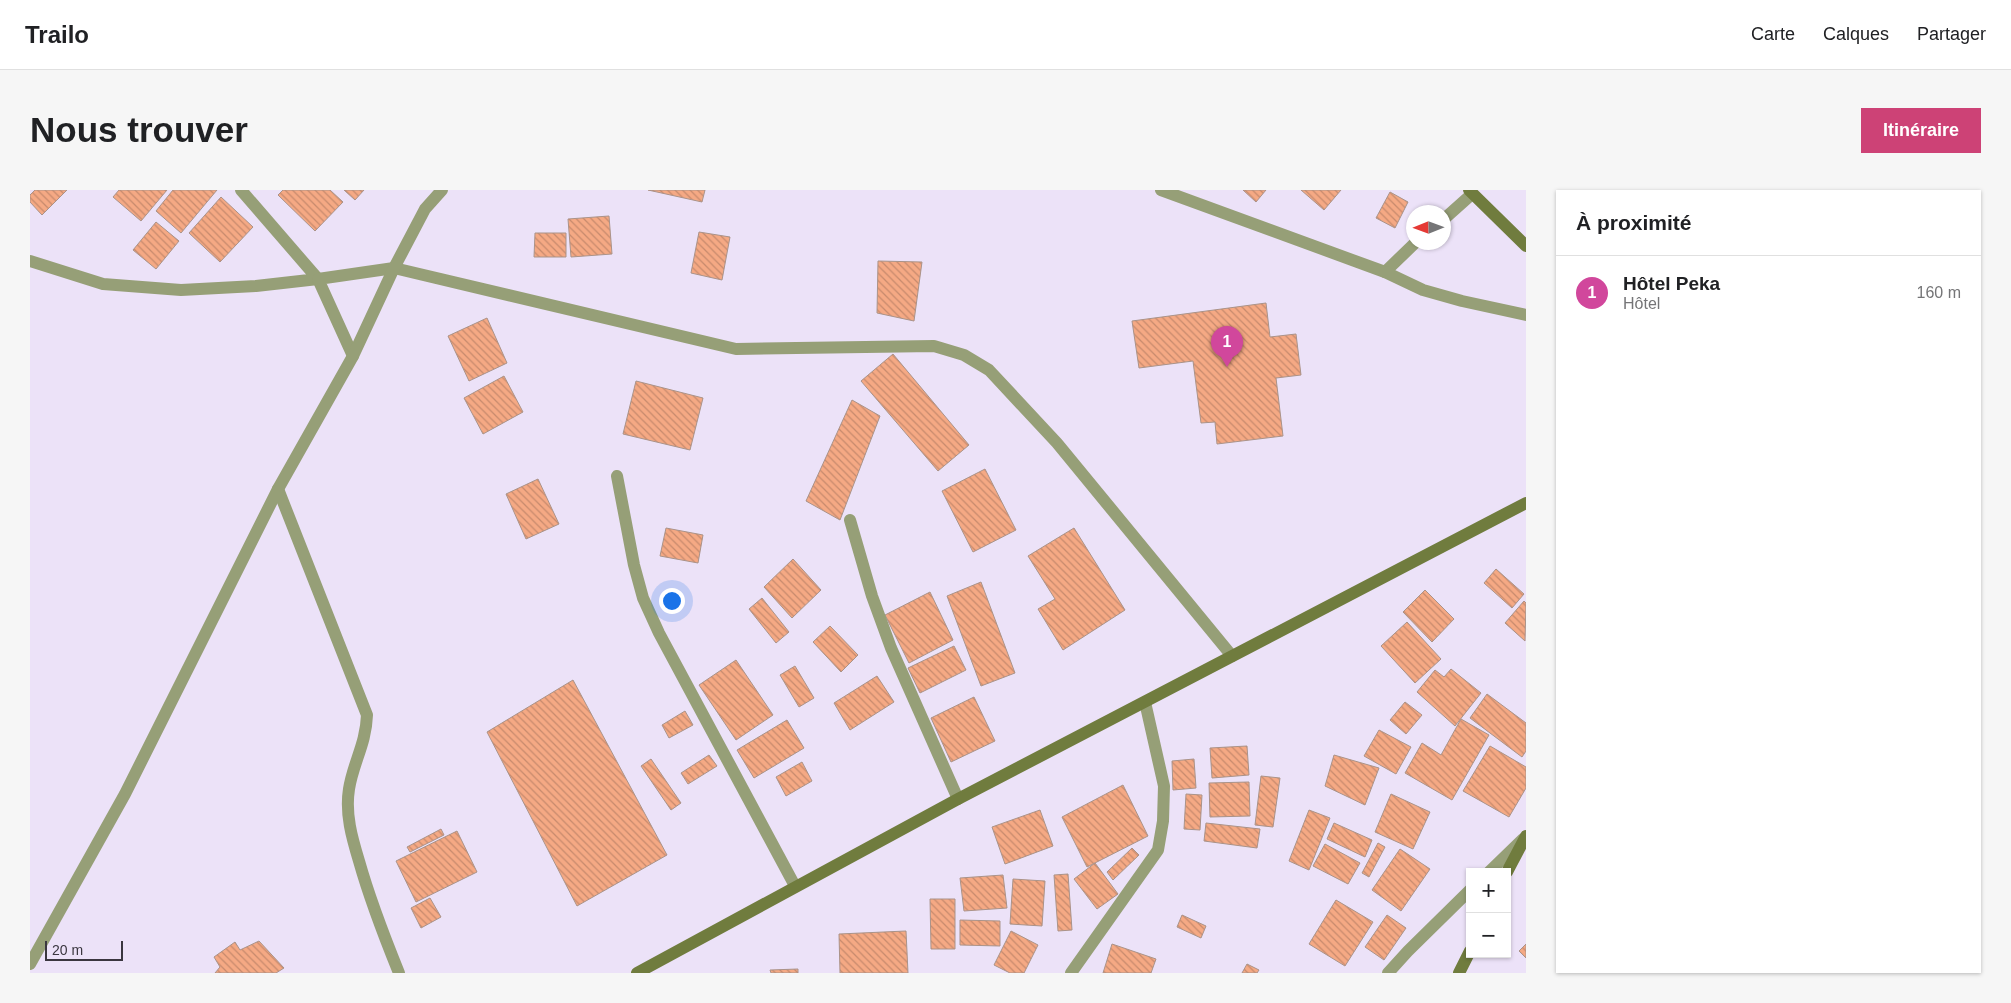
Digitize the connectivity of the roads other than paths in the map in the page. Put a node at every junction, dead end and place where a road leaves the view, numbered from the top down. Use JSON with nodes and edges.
{"nodes":[{"id":1,"x":241,"y":190,"type":"edge"},
{"id":2,"x":442,"y":190,"type":"edge"},
{"id":3,"x":1161,"y":190,"type":"edge"},
{"id":4,"x":1470,"y":192,"type":"edge"},
{"id":5,"x":1451,"y":212,"type":"edge"},
{"id":6,"x":1526,"y":246,"type":"edge"},
{"id":7,"x":1408,"y":250,"type":"edge"},
{"id":8,"x":30,"y":261,"type":"edge"},
{"id":9,"x":394,"y":268,"type":"junction"},
{"id":10,"x":1385,"y":272,"type":"junction"},
{"id":11,"x":318,"y":279,"type":"junction"},
{"id":12,"x":1526,"y":315,"type":"edge"},
{"id":13,"x":352,"y":356,"type":"junction"},
{"id":14,"x":617,"y":476,"type":"dead end"},
{"id":15,"x":278,"y":489,"type":"junction"},
{"id":16,"x":1526,"y":504,"type":"edge"},
{"id":17,"x":850,"y":520,"type":"dead end"},
{"id":18,"x":1232,"y":656,"type":"junction"},
{"id":19,"x":1145,"y":702,"type":"junction"},
{"id":20,"x":958,"y":799,"type":"junction"},
{"id":21,"x":1524,"y":838,"type":"edge"},
{"id":22,"x":1493,"y":868,"type":"edge"},
{"id":23,"x":1509,"y":868,"type":"edge"},
{"id":24,"x":795,"y":886,"type":"junction"},
{"id":25,"x":1466,"y":894,"type":"edge"},
{"id":26,"x":1466,"y":958,"type":"edge"},
{"id":27,"x":30,"y":964,"type":"edge"},
{"id":28,"x":399,"y":973,"type":"edge"},
{"id":29,"x":637,"y":973,"type":"edge"},
{"id":30,"x":1071,"y":973,"type":"edge"},
{"id":31,"x":1388,"y":973,"type":"edge"},
{"id":32,"x":1459,"y":973,"type":"edge"}],
"edges":[{"from":1,"to":11,"type":"street"},
{"from":2,"to":9,"type":"street"},
{"from":3,"to":10,"type":"street"},
{"from":4,"to":5,"type":"street"},
{"from":4,"to":6,"type":"street"},
{"from":7,"to":10,"type":"street"},
{"from":8,"to":11,"type":"street"},
{"from":9,"to":11,"type":"street"},
{"from":9,"to":13,"type":"street"},
{"from":9,"to":18,"type":"street"},
{"from":10,"to":12,"type":"street"},
{"from":11,"to":13,"type":"street"},
{"from":13,"to":15,"type":"street"},
{"from":14,"to":24,"type":"street"},
{"from":15,"to":27,"type":"street"},
{"from":15,"to":28,"type":"street"},
{"from":16,"to":18,"type":"street"},
{"from":17,"to":20,"type":"street"},
{"from":18,"to":19,"type":"street"},
{"from":19,"to":20,"type":"street"},
{"from":19,"to":30,"type":"street"},
{"from":20,"to":24,"type":"street"},
{"from":21,"to":22,"type":"street"},
{"from":21,"to":23,"type":"street"},
{"from":24,"to":29,"type":"street"},
{"from":25,"to":31,"type":"street"},
{"from":26,"to":32,"type":"street"}]}
